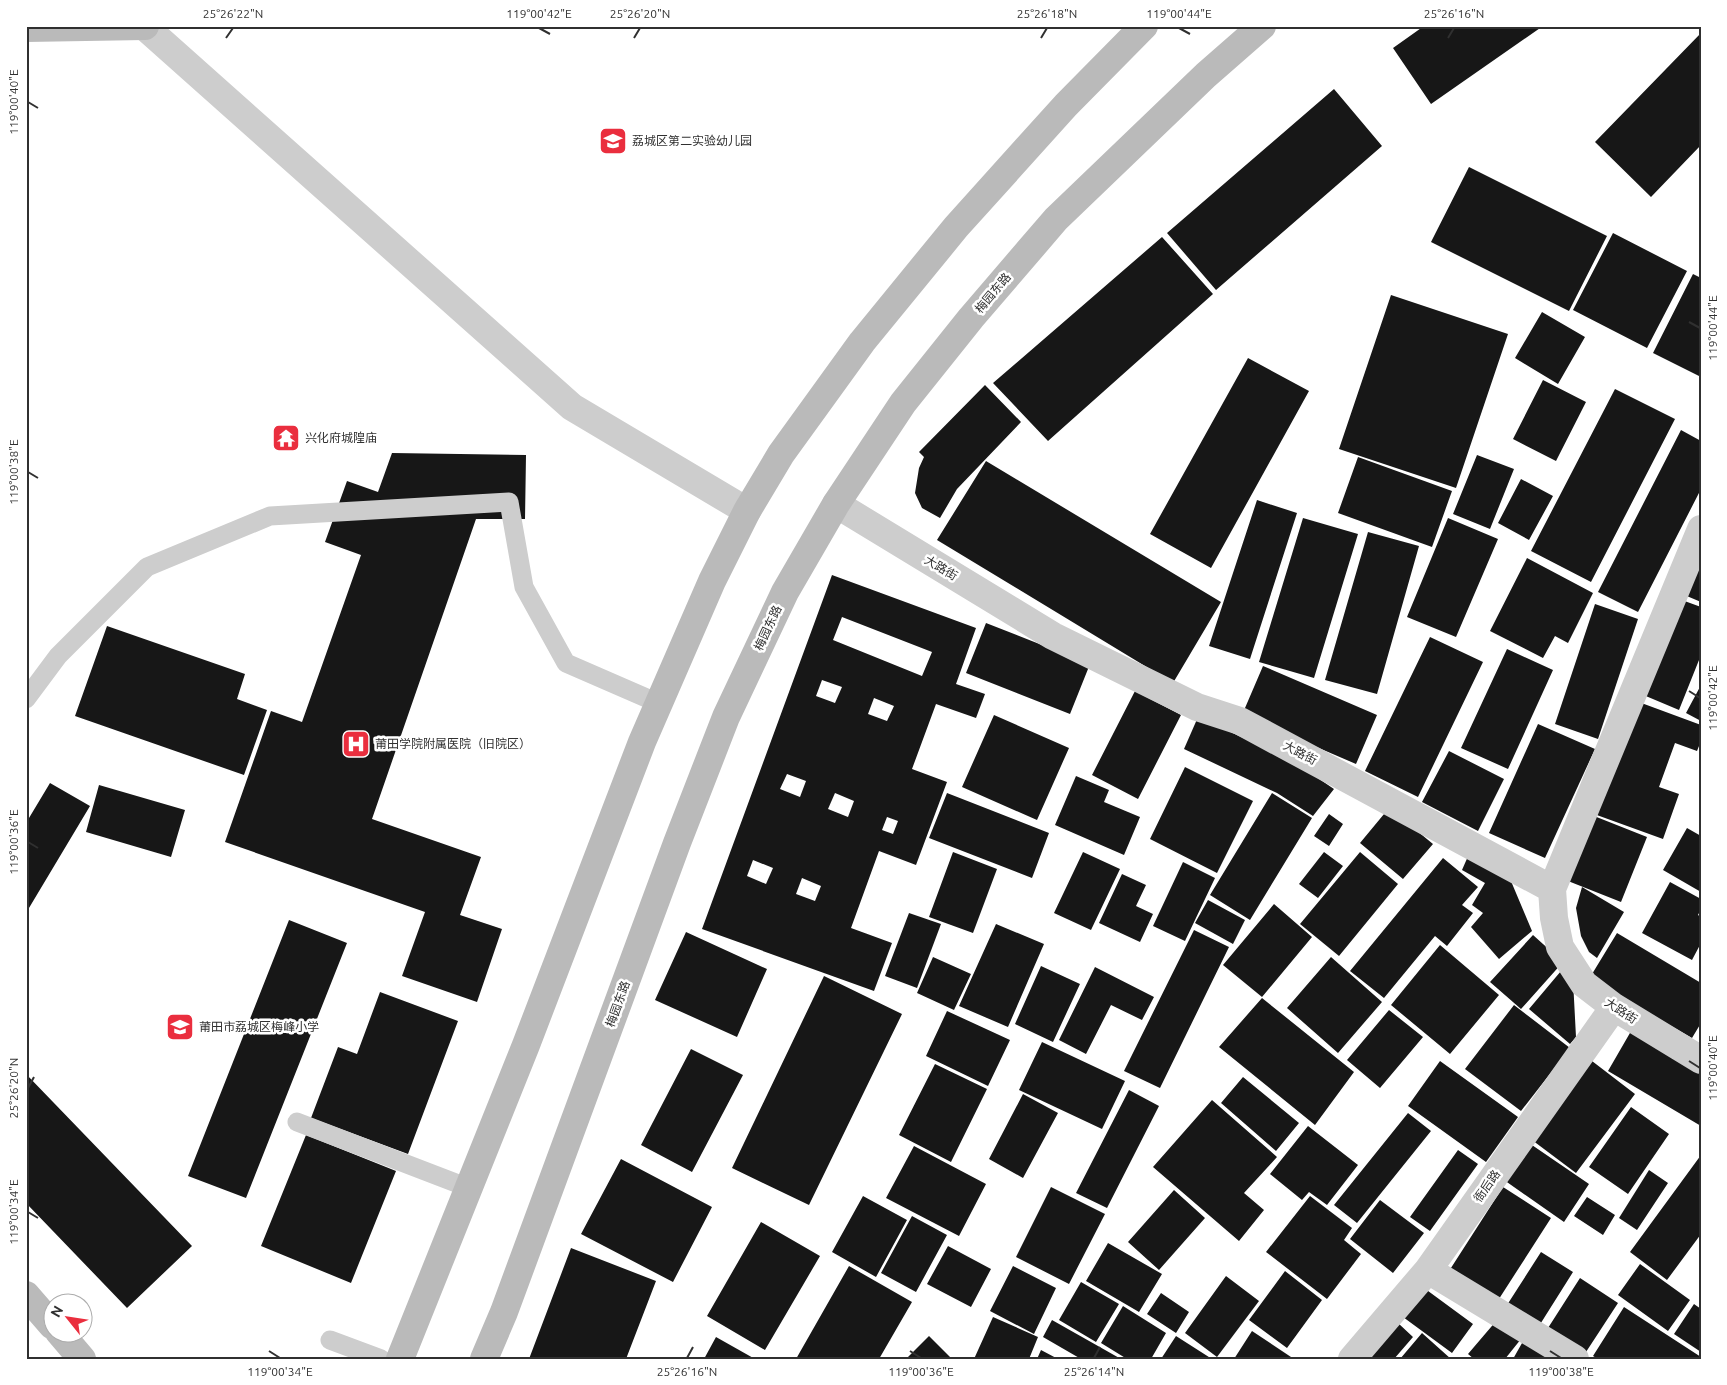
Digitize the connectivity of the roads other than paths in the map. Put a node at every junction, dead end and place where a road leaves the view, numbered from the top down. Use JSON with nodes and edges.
{"nodes":[{"id":1,"x":144,"y":26,"type":"edge"},
{"id":2,"x":1144,"y":26,"type":"edge"},
{"id":3,"x":1262,"y":26,"type":"edge"},
{"id":4,"x":26,"y":28,"type":"edge"},
{"id":5,"x":836,"y":504,"type":"junction"},
{"id":6,"x":747,"y":510,"type":"junction"},
{"id":7,"x":1701,"y":529,"type":"edge"},
{"id":8,"x":26,"y":698,"type":"edge"},
{"id":9,"x":658,"y":703,"type":"junction"},
{"id":10,"x":1552,"y":889,"type":"junction"},
{"id":11,"x":1614,"y":1007,"type":"junction"},
{"id":12,"x":1701,"y":1060,"type":"edge"},
{"id":13,"x":297,"y":1122,"type":"dead end"},
{"id":14,"x":469,"y":1188,"type":"junction"},
{"id":15,"x":1428,"y":1270,"type":"junction"},
{"id":16,"x":26,"y":1295,"type":"edge"},
{"id":17,"x":42,"y":1313,"type":"edge"},
{"id":18,"x":330,"y":1340,"type":"dead end"},
{"id":19,"x":68,"y":1342,"type":"edge"},
{"id":20,"x":82,"y":1359,"type":"edge"},
{"id":21,"x":381,"y":1359,"type":"edge"},
{"id":22,"x":400,"y":1359,"type":"edge"},
{"id":23,"x":484,"y":1359,"type":"edge"},
{"id":24,"x":1352,"y":1359,"type":"edge"},
{"id":25,"x":1575,"y":1359,"type":"edge"}],
"edges":[{"from":1,"to":4,"type":"main road"},
{"from":1,"to":6,"type":"street"},
{"from":2,"to":6,"type":"main road"},
{"from":3,"to":5,"type":"main road","name":"梅园东路"},
{"from":5,"to":10,"type":"street","name":"大路街"},
{"from":5,"to":23,"type":"main road","name":"梅园东路"},
{"from":6,"to":9,"type":"main road"},
{"from":7,"to":10,"type":"street"},
{"from":8,"to":9,"type":"lane"},
{"from":9,"to":14,"type":"main road"},
{"from":10,"to":11,"type":"street","name":"大路街"},
{"from":11,"to":12,"type":"street","name":"大路街"},
{"from":11,"to":15,"type":"street","name":"衙后路"},
{"from":13,"to":14,"type":"lane"},
{"from":14,"to":22,"type":"main road"},
{"from":15,"to":24,"type":"street","name":"衙后路"},
{"from":15,"to":25,"type":"street"},
{"from":16,"to":17,"type":"main road"},
{"from":18,"to":21,"type":"lane"},
{"from":19,"to":20,"type":"main road"}]}
